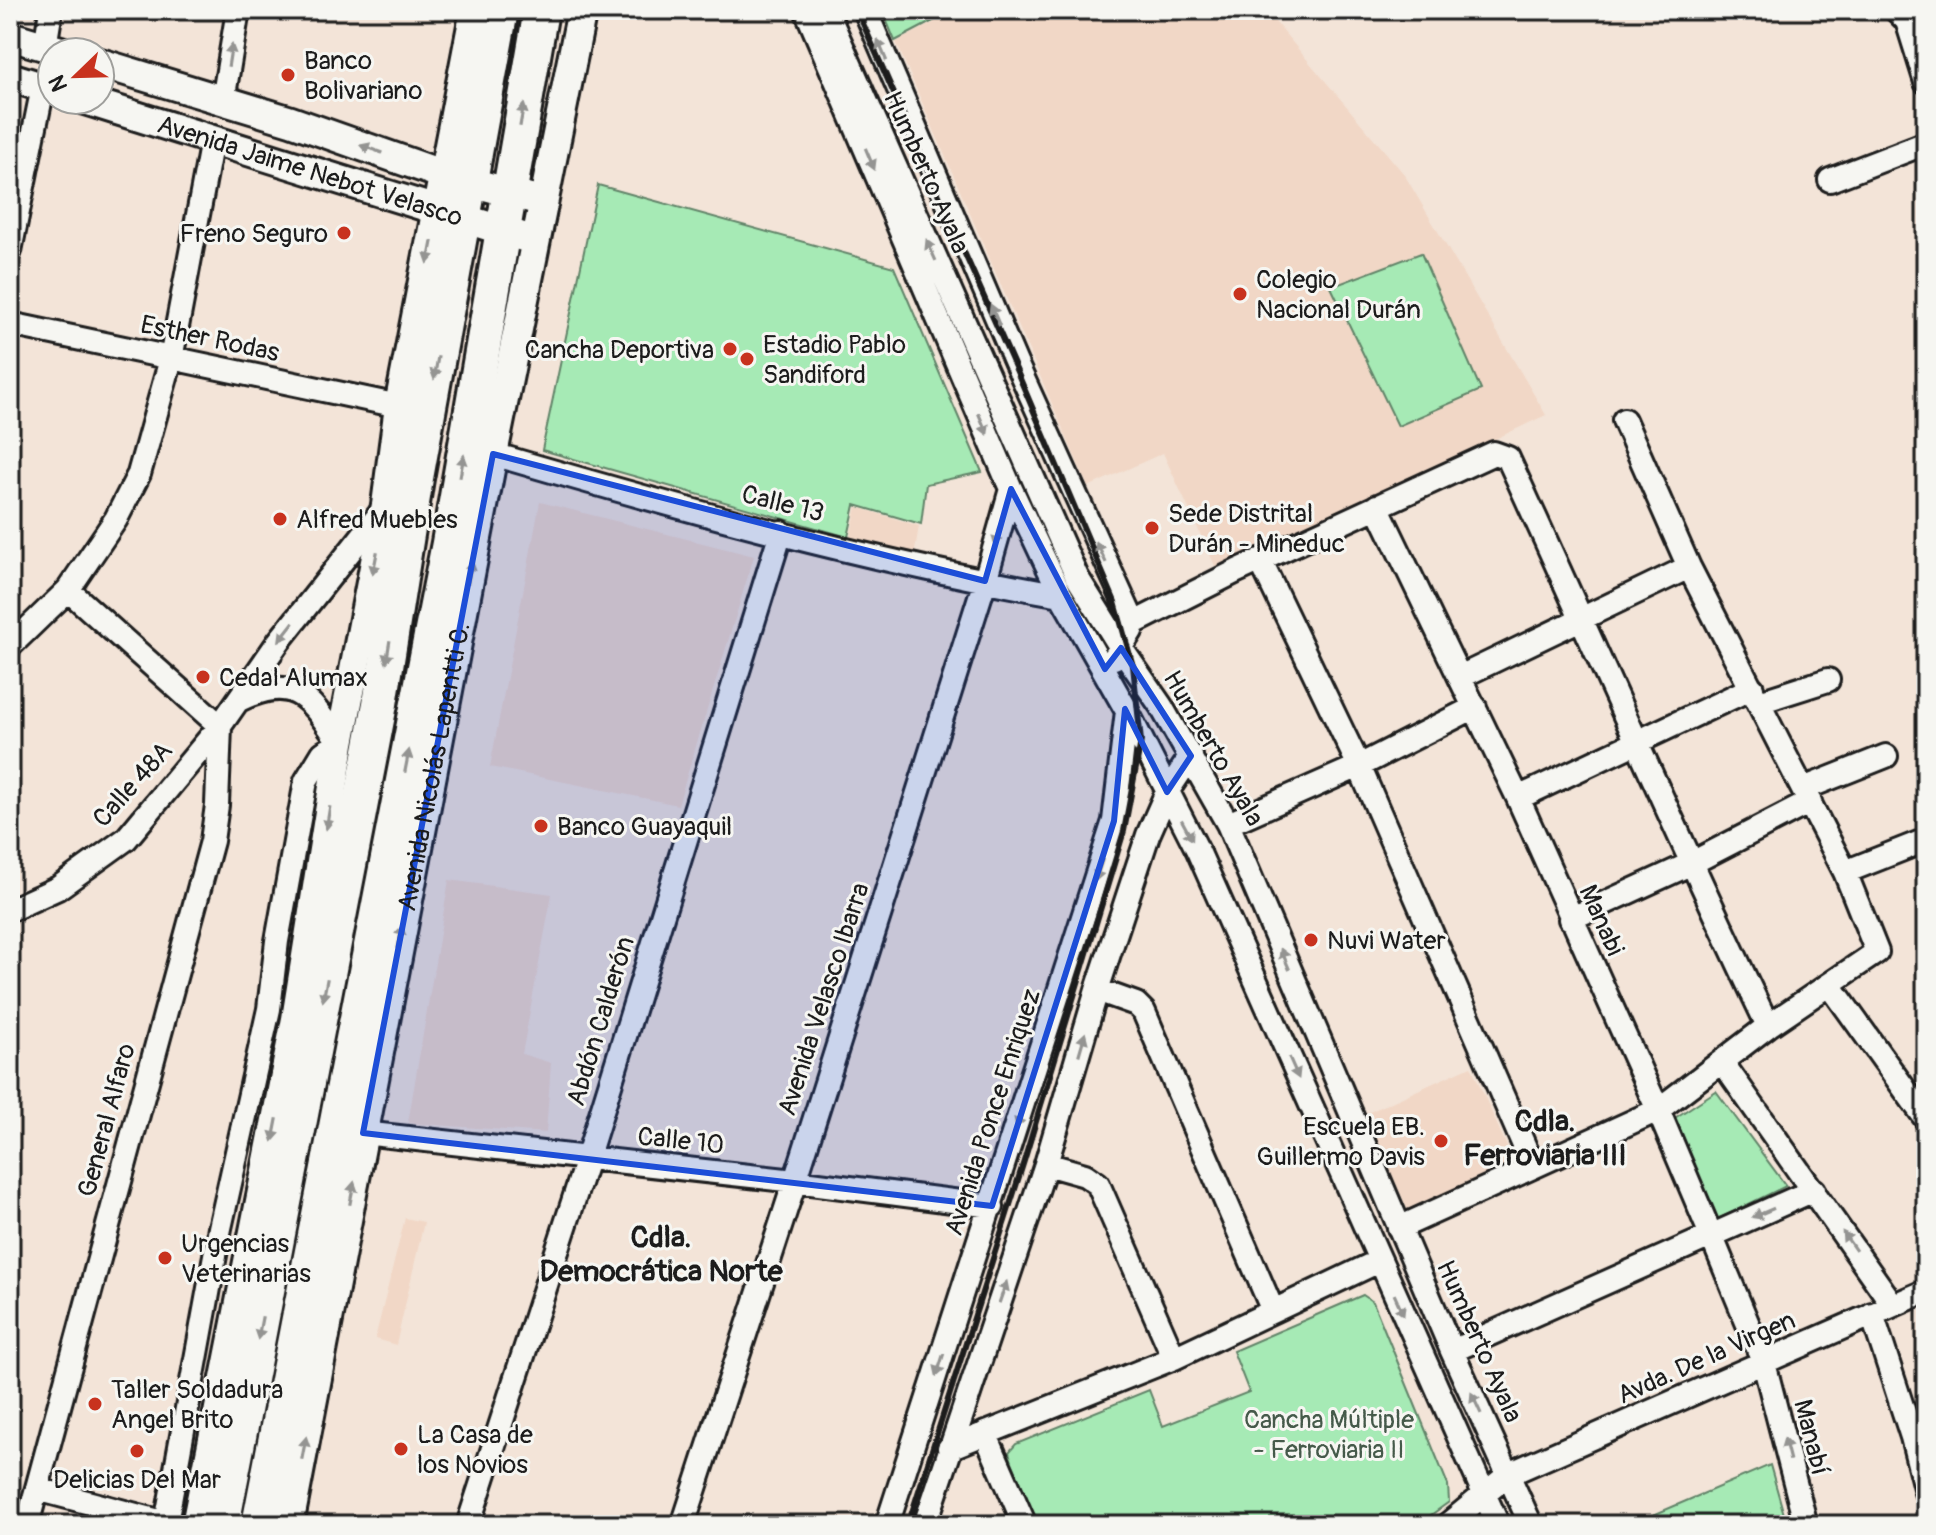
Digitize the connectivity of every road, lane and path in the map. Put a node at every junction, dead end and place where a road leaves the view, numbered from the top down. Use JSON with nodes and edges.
{"nodes":[{"id":1,"x":51,"y":10,"type":"edge"},
{"id":2,"x":238,"y":10,"type":"edge"},
{"id":3,"x":475,"y":10,"type":"edge"},
{"id":4,"x":501,"y":10,"type":"edge"},
{"id":5,"x":541,"y":10,"type":"edge"},
{"id":6,"x":582,"y":10,"type":"edge"},
{"id":7,"x":806,"y":10,"type":"edge"},
{"id":8,"x":826,"y":10,"type":"edge"},
{"id":9,"x":865,"y":10,"type":"edge"},
{"id":10,"x":1910,"y":18,"type":"edge"},
{"id":11,"x":10,"y":36,"type":"edge"},
{"id":12,"x":53,"y":36,"type":"edge"},
{"id":13,"x":36,"y":44,"type":"edge"},
{"id":14,"x":116,"y":68,"type":"edge"},
{"id":15,"x":10,"y":77,"type":"edge"},
{"id":16,"x":1926,"y":82,"type":"edge"},
{"id":17,"x":36,"y":85,"type":"edge"},
{"id":18,"x":223,"y":101,"type":"junction"},
{"id":19,"x":116,"y":110,"type":"edge"},
{"id":20,"x":41,"y":116,"type":"edge"},
{"id":21,"x":212,"y":140,"type":"junction"},
{"id":22,"x":1926,"y":143,"type":"edge"},
{"id":23,"x":457,"y":178,"type":"junction"},
{"id":24,"x":1830,"y":180,"type":"dead end"},
{"id":25,"x":509,"y":192,"type":"junction"},
{"id":26,"x":544,"y":202,"type":"junction"},
{"id":27,"x":450,"y":216,"type":"junction"},
{"id":28,"x":502,"y":231,"type":"junction"},
{"id":29,"x":536,"y":241,"type":"junction"},
{"id":30,"x":10,"y":251,"type":"edge"},
{"id":31,"x":10,"y":324,"type":"edge"},
{"id":32,"x":171,"y":359,"type":"junction"},
{"id":33,"x":399,"y":406,"type":"junction"},
{"id":34,"x":1624,"y":420,"type":"dead end"},
{"id":35,"x":493,"y":454,"type":"junction"},
{"id":36,"x":1011,"y":489,"type":"junction"},
{"id":37,"x":386,"y":505,"type":"junction"},
{"id":38,"x":1377,"y":506,"type":"junction"},
{"id":39,"x":781,"y":532,"type":"junction"},
{"id":40,"x":1260,"y":560,"type":"junction"},
{"id":41,"x":1689,"y":567,"type":"junction"},
{"id":42,"x":985,"y":581,"type":"junction"},
{"id":43,"x":68,"y":590,"type":"junction"},
{"id":44,"x":1061,"y":595,"type":"junction"},
{"id":45,"x":1581,"y":618,"type":"junction"},
{"id":46,"x":1134,"y":623,"type":"junction"},
{"id":47,"x":10,"y":646,"type":"edge"},
{"id":48,"x":1121,"y":648,"type":"junction"},
{"id":49,"x":1105,"y":669,"type":"junction"},
{"id":50,"x":1460,"y":677,"type":"junction"},
{"id":51,"x":1828,"y":680,"type":"dead end"},
{"id":52,"x":1146,"y":684,"type":"junction"},
{"id":53,"x":1755,"y":695,"type":"junction"},
{"id":54,"x":239,"y":700,"type":"junction"},
{"id":55,"x":1475,"y":707,"type":"junction"},
{"id":56,"x":1127,"y":711,"type":"junction"},
{"id":57,"x":220,"y":726,"type":"junction"},
{"id":58,"x":340,"y":743,"type":"junction"},
{"id":59,"x":1638,"y":743,"type":"junction"},
{"id":60,"x":1191,"y":756,"type":"junction"},
{"id":61,"x":1886,"y":756,"type":"dead end"},
{"id":62,"x":1359,"y":766,"type":"junction"},
{"id":63,"x":1167,"y":792,"type":"junction"},
{"id":64,"x":1807,"y":795,"type":"junction"},
{"id":65,"x":1518,"y":798,"type":"junction"},
{"id":66,"x":1228,"y":824,"type":"junction"},
{"id":67,"x":1926,"y":840,"type":"edge"},
{"id":68,"x":1690,"y":864,"type":"junction"},
{"id":69,"x":1845,"y":872,"type":"junction"},
{"id":70,"x":10,"y":910,"type":"edge"},
{"id":71,"x":1570,"y":919,"type":"junction"},
{"id":72,"x":1830,"y":985,"type":"junction"},
{"id":73,"x":1097,"y":990,"type":"junction"},
{"id":74,"x":1768,"y":1026,"type":"junction"},
{"id":75,"x":1722,"y":1062,"type":"junction"},
{"id":76,"x":293,"y":1097,"type":"junction"},
{"id":77,"x":1658,"y":1110,"type":"junction"},
{"id":78,"x":1926,"y":1119,"type":"edge"},
{"id":79,"x":363,"y":1133,"type":"junction"},
{"id":80,"x":587,"y":1159,"type":"junction"},
{"id":81,"x":1046,"y":1164,"type":"junction"},
{"id":82,"x":1533,"y":1166,"type":"junction"},
{"id":83,"x":795,"y":1181,"type":"junction"},
{"id":84,"x":1814,"y":1190,"type":"junction"},
{"id":85,"x":992,"y":1206,"type":"junction"},
{"id":86,"x":1399,"y":1228,"type":"junction"},
{"id":87,"x":1711,"y":1235,"type":"junction"},
{"id":88,"x":1379,"y":1261,"type":"junction"},
{"id":89,"x":1926,"y":1277,"type":"edge"},
{"id":90,"x":1900,"y":1302,"type":"edge"},
{"id":91,"x":1273,"y":1311,"type":"junction"},
{"id":92,"x":1452,"y":1351,"type":"junction"},
{"id":93,"x":1174,"y":1358,"type":"junction"},
{"id":94,"x":1764,"y":1363,"type":"junction"},
{"id":95,"x":985,"y":1433,"type":"junction"},
{"id":96,"x":1919,"y":1434,"type":"edge"},
{"id":97,"x":949,"y":1448,"type":"junction"},
{"id":98,"x":1509,"y":1474,"type":"junction"},
{"id":99,"x":37,"y":1489,"type":"junction"},
{"id":100,"x":1926,"y":1492,"type":"edge"},
{"id":101,"x":1485,"y":1493,"type":"junction"},
{"id":102,"x":170,"y":1524,"type":"edge"},
{"id":103,"x":27,"y":1525,"type":"edge"},
{"id":104,"x":196,"y":1525,"type":"edge"},
{"id":105,"x":222,"y":1525,"type":"edge"},
{"id":106,"x":259,"y":1525,"type":"edge"},
{"id":107,"x":289,"y":1525,"type":"edge"},
{"id":108,"x":468,"y":1525,"type":"edge"},
{"id":109,"x":683,"y":1525,"type":"edge"},
{"id":110,"x":887,"y":1525,"type":"edge"},
{"id":111,"x":925,"y":1525,"type":"edge"},
{"id":112,"x":1025,"y":1525,"type":"edge"},
{"id":113,"x":1447,"y":1525,"type":"edge"},
{"id":114,"x":1498,"y":1525,"type":"edge"},
{"id":115,"x":1531,"y":1525,"type":"edge"},
{"id":116,"x":1806,"y":1525,"type":"edge"}],
"edges":[{"from":1,"to":12,"type":"street"},
{"from":18,"to":2,"type":"street","one_way":true},
{"from":3,"to":23,"type":"main road"},
{"from":4,"to":23,"type":"highway"},
{"from":25,"to":5,"type":"highway","name":"Avenida Nicolás Lapentti C.","one_way":true},
{"from":6,"to":26,"type":"main road","name":"Avenida Nicolás Lapentti C."},
{"from":7,"to":36,"type":"street","name":"Humberto Ayala","one_way":true},
{"from":48,"to":8,"type":"street","name":"Humberto Ayala","one_way":true},
{"from":46,"to":9,"type":"street","one_way":true},
{"from":10,"to":16,"type":"street"},
{"from":11,"to":13,"type":"main road"},
{"from":14,"to":18,"type":"main road","name":"Avenida Jaime Nebot Velasco"},
{"from":15,"to":17,"type":"main road"},
{"from":23,"to":18,"type":"main road","name":"Avenida Jaime Nebot Velasco","one_way":true},
{"from":19,"to":21,"type":"main road","name":"Avenida Jaime Nebot Velasco"},
{"from":20,"to":30,"type":"street"},
{"from":21,"to":27,"type":"main road","name":"Avenida Jaime Nebot Velasco"},
{"from":21,"to":32,"type":"street"},
{"from":22,"to":24,"type":"street"},
{"from":23,"to":25,"type":"main road","name":"Avenida Jaime Nebot Velasco"},
{"from":23,"to":27,"type":"highway"},
{"from":25,"to":26,"type":"main road","name":"Avenida Jaime Nebot Velasco"},
{"from":25,"to":28,"type":"highway","name":"Avenida Nicolás Lapentti C."},
{"from":26,"to":29,"type":"main road","name":"Avenida Nicolás Lapentti C."},
{"from":27,"to":28,"type":"main road","name":"Avenida Jaime Nebot Velasco"},
{"from":27,"to":33,"type":"main road","one_way":true},
{"from":27,"to":76,"type":"highway","one_way":true},
{"from":28,"to":29,"type":"main road","name":"Avenida Jaime Nebot Velasco"},
{"from":106,"to":28,"type":"highway","name":"Avenida Nicolás Lapentti C.","one_way":true},
{"from":29,"to":35,"type":"main road","name":"Avenida Nicolás Lapentti C."},
{"from":31,"to":32,"type":"street","name":"Esther Rodas"},
{"from":32,"to":33,"type":"street","name":"Esther Rodas"},
{"from":32,"to":43,"type":"street"},
{"from":33,"to":37,"type":"main road"},
{"from":34,"to":41,"type":"street"},
{"from":35,"to":39,"type":"street","name":"Calle 13"},
{"from":79,"to":35,"type":"main road","name":"Avenida Nicolás Lapentti C.","one_way":true},
{"from":36,"to":42,"type":"street","name":"Avenida Velasco Ibarra","one_way":true},
{"from":36,"to":44,"type":"street","name":"Humberto Ayala"},
{"from":37,"to":54,"type":"street","name":"Calle 48A","one_way":true},
{"from":37,"to":58,"type":"main road","one_way":true},
{"from":38,"to":40,"type":"street"},
{"from":38,"to":45,"type":"street"},
{"from":38,"to":50,"type":"street","name":"Manabi"},
{"from":39,"to":42,"type":"street","name":"Calle 13"},
{"from":39,"to":80,"type":"street","name":"Abdón Calderón"},
{"from":40,"to":46,"type":"street"},
{"from":40,"to":62,"type":"street"},
{"from":41,"to":45,"type":"street"},
{"from":41,"to":53,"type":"street"},
{"from":42,"to":44,"type":"street","name":"Calle 13"},
{"from":42,"to":83,"type":"street","name":"Avenida Velasco Ibarra"},
{"from":43,"to":47,"type":"street"},
{"from":43,"to":57,"type":"street"},
{"from":44,"to":49,"type":"street","name":"Humberto Ayala"},
{"from":45,"to":50,"type":"street"},
{"from":45,"to":59,"type":"street"},
{"from":46,"to":48,"type":"street"},
{"from":48,"to":49,"type":"street"},
{"from":48,"to":52,"type":"street","name":"Humberto Ayala"},
{"from":49,"to":56,"type":"street","name":"Humberto Ayala"},
{"from":50,"to":55,"type":"street","name":"Manabi"},
{"from":51,"to":53,"type":"street"},
{"from":52,"to":56,"type":"street"},
{"from":52,"to":60,"type":"street","name":"Humberto Ayala"},
{"from":53,"to":59,"type":"street"},
{"from":53,"to":64,"type":"street"},
{"from":54,"to":57,"type":"street","name":"Calle 48A"},
{"from":54,"to":58,"type":"street"},
{"from":55,"to":62,"type":"street"},
{"from":55,"to":65,"type":"street","name":"Manabi"},
{"from":56,"to":63,"type":"street","name":"Humberto Ayala"},
{"from":56,"to":85,"type":"street","name":"Avenida Ponce Enriquez","one_way":true},
{"from":57,"to":70,"type":"street","name":"Calle 48A"},
{"from":57,"to":99,"type":"street","name":"General Alfaro"},
{"from":58,"to":76,"type":"main road","one_way":true},
{"from":58,"to":102,"type":"street"},
{"from":59,"to":65,"type":"street"},
{"from":59,"to":68,"type":"street"},
{"from":60,"to":63,"type":"street"},
{"from":60,"to":66,"type":"street","name":"Humberto Ayala"},
{"from":61,"to":64,"type":"street"},
{"from":62,"to":66,"type":"street"},
{"from":62,"to":82,"type":"street"},
{"from":63,"to":73,"type":"street"},
{"from":63,"to":88,"type":"street","name":"Humberto Ayala","one_way":true},
{"from":64,"to":68,"type":"street"},
{"from":64,"to":69,"type":"street"},
{"from":65,"to":71,"type":"street","name":"Manabi"},
{"from":86,"to":66,"type":"street","name":"Humberto Ayala","one_way":true},
{"from":67,"to":69,"type":"street"},
{"from":68,"to":71,"type":"street"},
{"from":68,"to":74,"type":"street"},
{"from":69,"to":72,"type":"street"},
{"from":71,"to":77,"type":"street","name":"Manabi"},
{"from":72,"to":74,"type":"street"},
{"from":72,"to":78,"type":"street"},
{"from":81,"to":73,"type":"street","one_way":true},
{"from":73,"to":91,"type":"street"},
{"from":74,"to":75,"type":"street"},
{"from":75,"to":77,"type":"street"},
{"from":75,"to":84,"type":"street"},
{"from":76,"to":104,"type":"main road","one_way":true},
{"from":76,"to":105,"type":"highway","one_way":true},
{"from":77,"to":82,"type":"street"},
{"from":77,"to":87,"type":"street","name":"Manabi"},
{"from":79,"to":80,"type":"street","name":"Calle 10"},
{"from":107,"to":79,"type":"main road","name":"Avenida Nicolás Lapentti C.","one_way":true},
{"from":80,"to":83,"type":"street","name":"Calle 10"},
{"from":80,"to":108,"type":"street","name":"Abdón Calderón"},
{"from":81,"to":93,"type":"street"},
{"from":97,"to":81,"type":"street","one_way":true},
{"from":82,"to":86,"type":"street"},
{"from":83,"to":85,"type":"street","name":"Calle 10"},
{"from":83,"to":109,"type":"street","name":"Avenida Velasco Ibarra"},
{"from":84,"to":87,"type":"street","one_way":true},
{"from":90,"to":84,"type":"street","one_way":true},
{"from":85,"to":110,"type":"street","name":"Avenida Ponce Enriquez","one_way":true},
{"from":86,"to":92,"type":"street","name":"Humberto Ayala"},
{"from":87,"to":92,"type":"street"},
{"from":87,"to":94,"type":"street","name":"Manabi"},
{"from":88,"to":91,"type":"street"},
{"from":88,"to":101,"type":"street","name":"Humberto Ayala","one_way":true},
{"from":89,"to":90,"type":"street"},
{"from":90,"to":94,"type":"street","name":"Avda. De la Virgen"},
{"from":90,"to":96,"type":"street"},
{"from":91,"to":93,"type":"street"},
{"from":98,"to":92,"type":"street","name":"Humberto Ayala","one_way":true},
{"from":93,"to":95,"type":"street"},
{"from":94,"to":98,"type":"street","name":"Avda. De la Virgen"},
{"from":116,"to":94,"type":"street","name":"Manabí","one_way":true},
{"from":95,"to":97,"type":"street"},
{"from":95,"to":112,"type":"street"},
{"from":96,"to":100,"type":"street"},
{"from":97,"to":111,"type":"street"},
{"from":98,"to":101,"type":"street","name":"Avda. De la Virgen"},
{"from":98,"to":115,"type":"street","name":"Humberto Ayala"},
{"from":99,"to":102,"type":"street"},
{"from":99,"to":103,"type":"street","name":"General Alfaro"},
{"from":101,"to":113,"type":"street","name":"Avda. De la Virgen"},
{"from":101,"to":114,"type":"street","name":"Humberto Ayala"}]}
